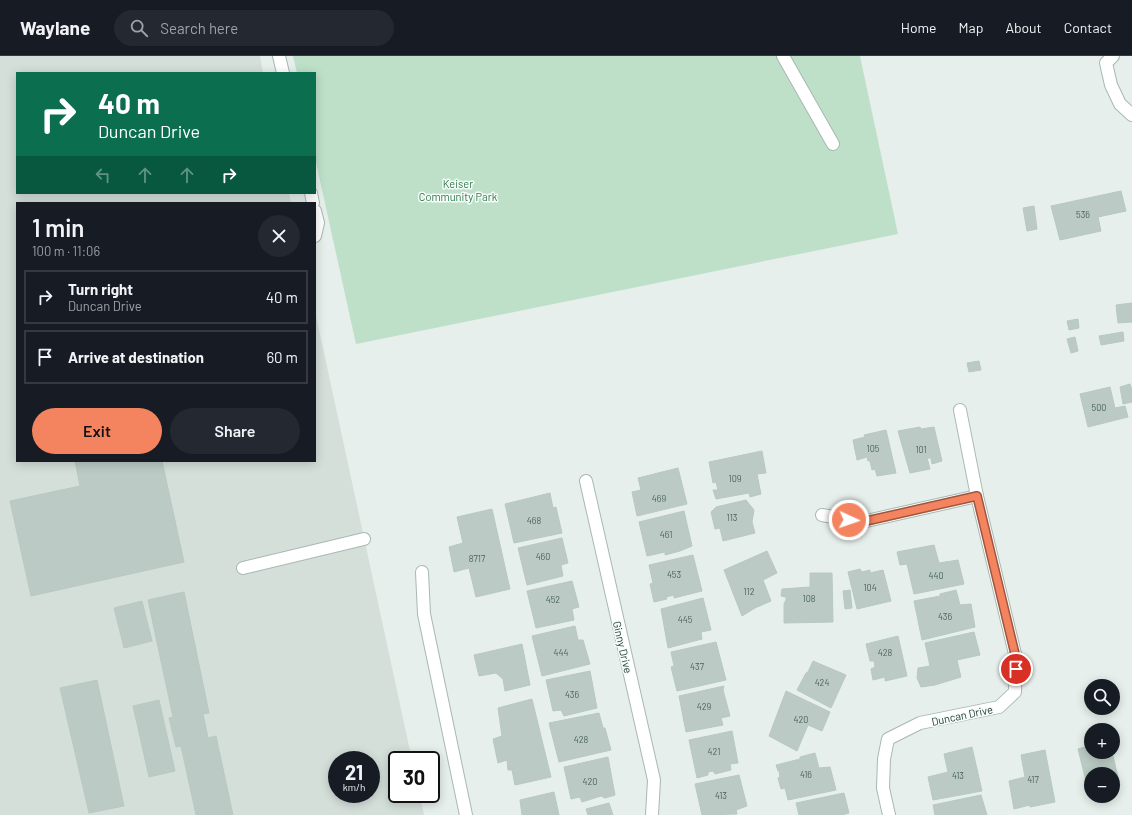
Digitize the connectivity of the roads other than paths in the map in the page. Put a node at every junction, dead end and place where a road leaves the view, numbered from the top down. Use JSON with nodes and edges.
{"nodes":[{"id":1,"x":279,"y":56,"type":"edge"},
{"id":2,"x":783,"y":56,"type":"edge"},
{"id":3,"x":1113,"y":56,"type":"edge"},
{"id":4,"x":283,"y":72,"type":"edge"},
{"id":5,"x":1132,"y":115,"type":"edge"},
{"id":6,"x":833,"y":144,"type":"dead end"},
{"id":7,"x":316,"y":215,"type":"edge"},
{"id":8,"x":316,"y":232,"type":"edge"},
{"id":9,"x":960,"y":410,"type":"dead end"},
{"id":10,"x":586,"y":481,"type":"dead end"},
{"id":11,"x":977,"y":496,"type":"junction"},
{"id":12,"x":822,"y":515,"type":"dead end"},
{"id":13,"x":364,"y":539,"type":"dead end"},
{"id":14,"x":243,"y":568,"type":"dead end"},
{"id":15,"x":422,"y":572,"type":"dead end"},
{"id":16,"x":466,"y":815,"type":"edge"},
{"id":17,"x":652,"y":815,"type":"edge"},
{"id":18,"x":889,"y":815,"type":"edge"}],
"edges":[{"from":1,"to":4,"type":"street"},
{"from":2,"to":6,"type":"street"},
{"from":3,"to":5,"type":"street"},
{"from":7,"to":8,"type":"street"},
{"from":9,"to":11,"type":"street","name":"Duncan Drive"},
{"from":10,"to":17,"type":"street","name":"Ginny Drive"},
{"from":11,"to":12,"type":"street"},
{"from":11,"to":18,"type":"street","name":"Duncan Drive"},
{"from":13,"to":14,"type":"street"},
{"from":15,"to":16,"type":"street"}]}
